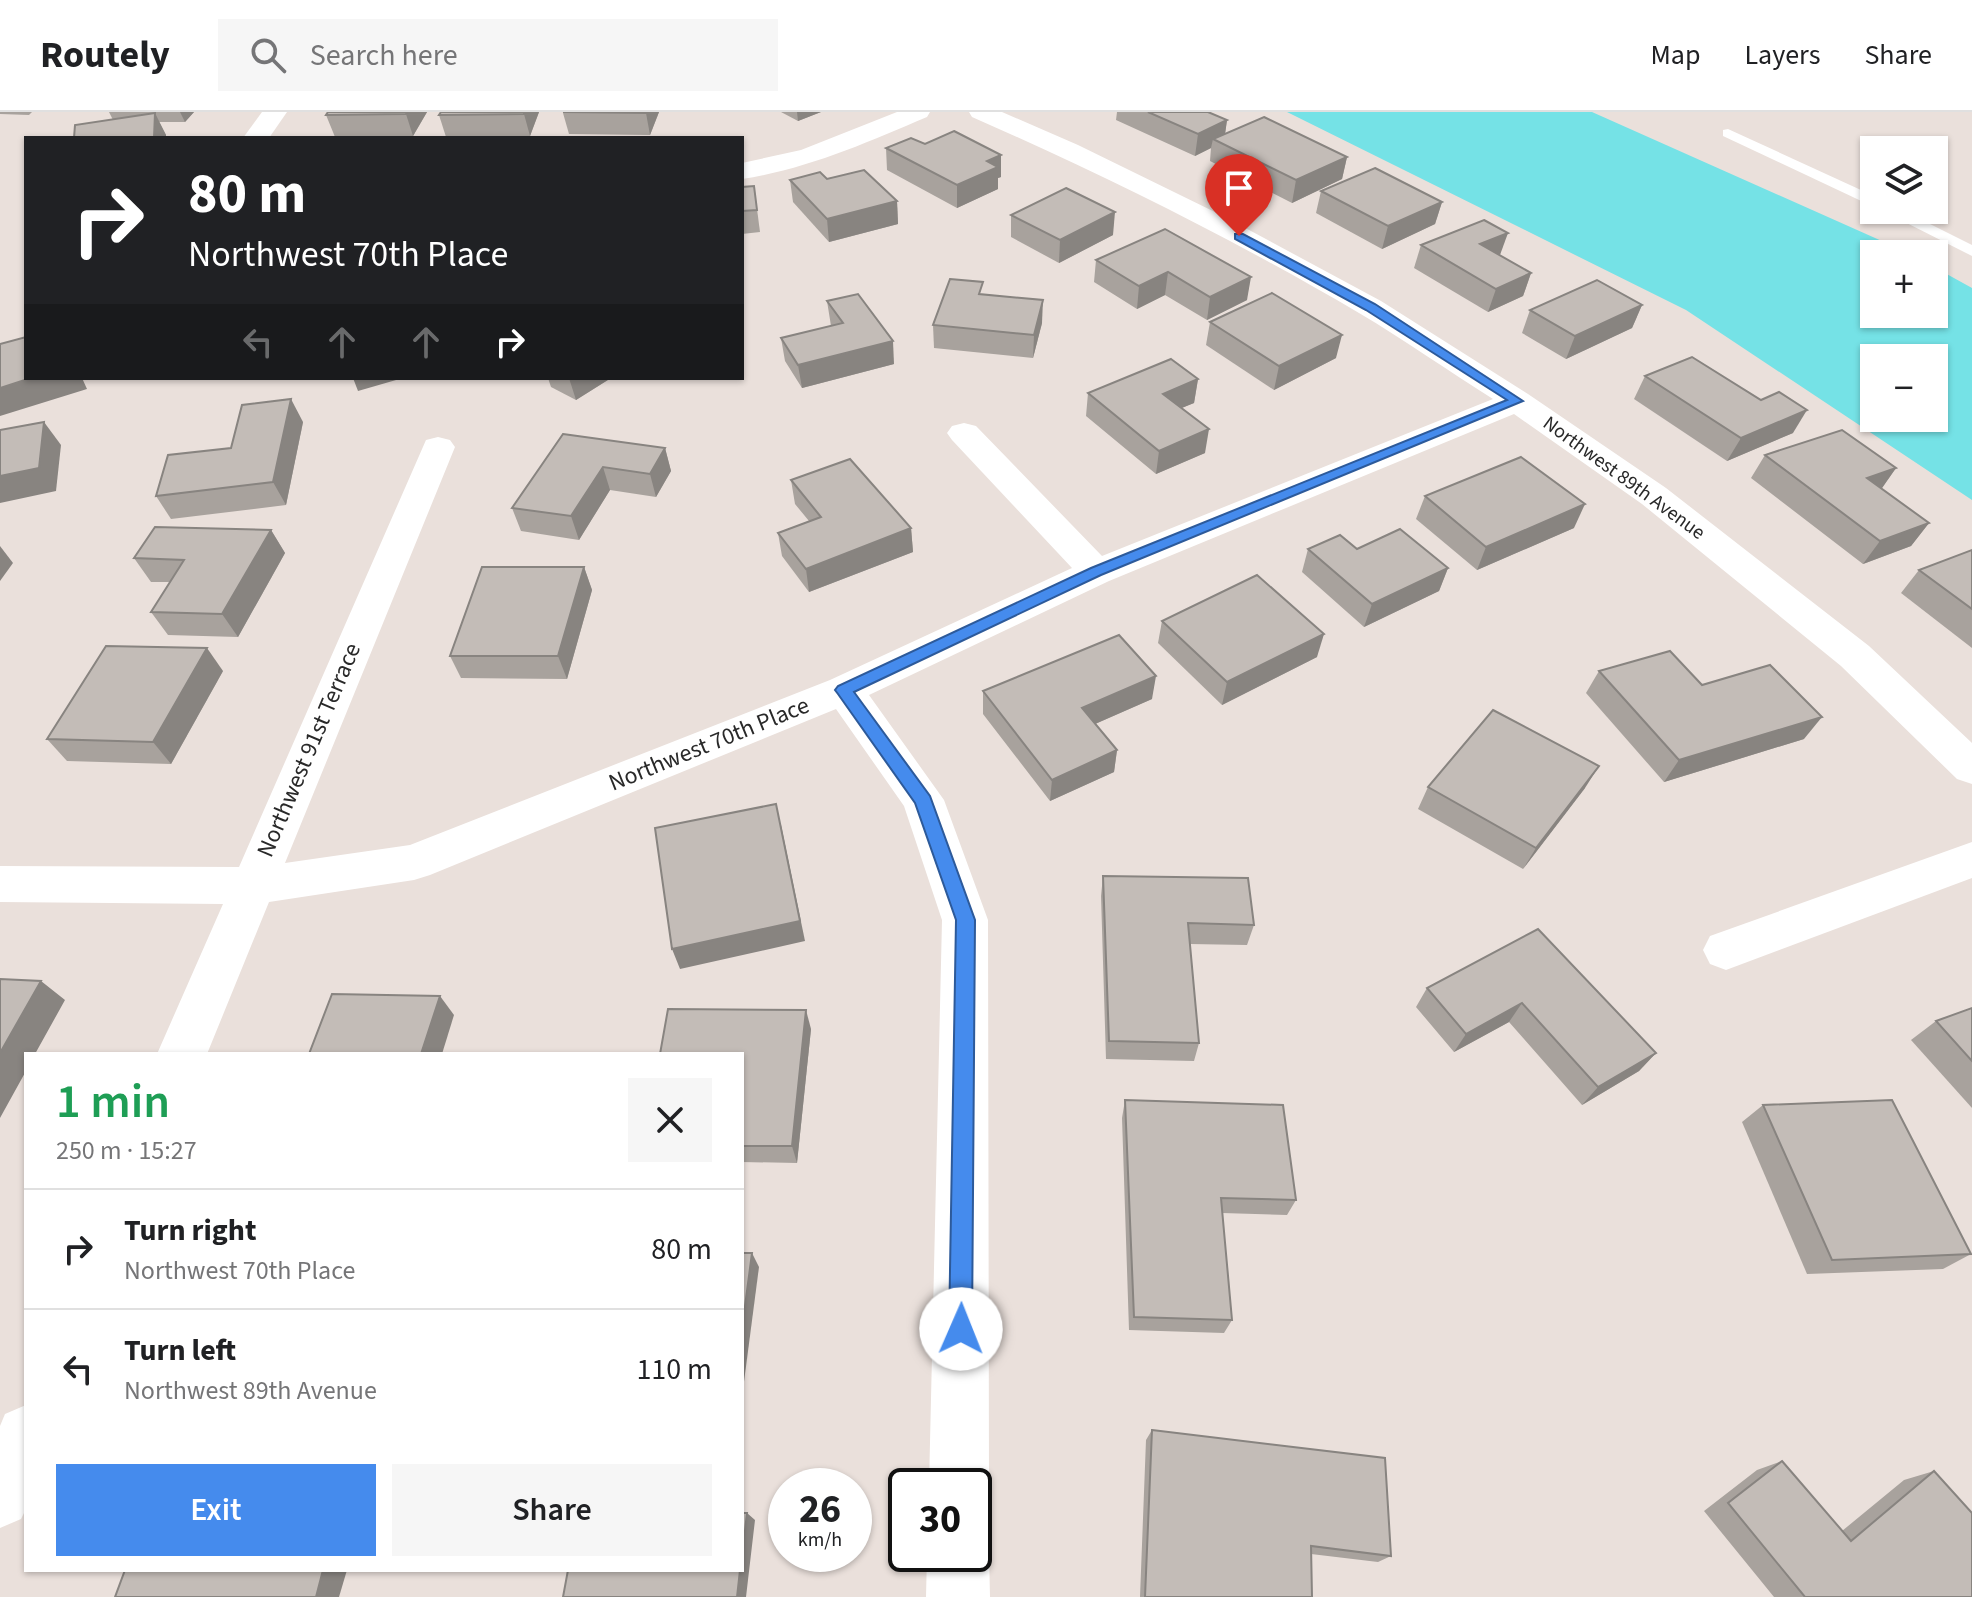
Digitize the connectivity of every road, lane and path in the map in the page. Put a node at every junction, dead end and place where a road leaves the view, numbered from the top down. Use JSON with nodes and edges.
{"nodes":[{"id":1,"x":275,"y":112,"type":"edge"},
{"id":2,"x":918,"y":112,"type":"edge"},
{"id":3,"x":981,"y":112,"type":"edge"},
{"id":4,"x":1728,"y":133,"type":"dead end"},
{"id":5,"x":257,"y":136,"type":"edge"},
{"id":6,"x":744,"y":171,"type":"edge"},
{"id":7,"x":1860,"y":195,"type":"edge"},
{"id":8,"x":1917,"y":224,"type":"edge"},
{"id":9,"x":1972,"y":251,"type":"edge"},
{"id":10,"x":1517,"y":401,"type":"junction"},
{"id":11,"x":964,"y":433,"type":"dead end"},
{"id":12,"x":438,"y":447,"type":"dead end"},
{"id":13,"x":1096,"y":572,"type":"junction"},
{"id":14,"x":844,"y":690,"type":"junction"},
{"id":15,"x":1972,"y":768,"type":"edge"},
{"id":16,"x":1972,"y":860,"type":"edge"},
{"id":17,"x":0,"y":884,"type":"edge"},
{"id":18,"x":251,"y":886,"type":"junction"},
{"id":19,"x":1726,"y":950,"type":"dead end"},
{"id":20,"x":183,"y":1052,"type":"edge"},
{"id":21,"x":24,"y":1440,"type":"edge"},
{"id":22,"x":959,"y":1468,"type":"edge"},
{"id":23,"x":0,"y":1498,"type":"edge"},
{"id":24,"x":958,"y":1572,"type":"edge"},
{"id":25,"x":958,"y":1597,"type":"edge"}],
"edges":[{"from":1,"to":5,"type":"street"},
{"from":2,"to":6,"type":"street"},
{"from":3,"to":10,"type":"street","name":"Northwest 89th Avenue"},
{"from":4,"to":7,"type":"lane"},
{"from":8,"to":9,"type":"lane"},
{"from":10,"to":13,"type":"street","name":"Northwest 70th Place"},
{"from":10,"to":15,"type":"street","name":"Northwest 89th Avenue"},
{"from":11,"to":13,"type":"street"},
{"from":12,"to":18,"type":"street","name":"Northwest 91st Terrace"},
{"from":13,"to":14,"type":"street","name":"Northwest 70th Place"},
{"from":14,"to":18,"type":"street","name":"Northwest 70th Place"},
{"from":14,"to":22,"type":"street"},
{"from":16,"to":19,"type":"street"},
{"from":17,"to":18,"type":"street","name":"Northwest 70th Place"},
{"from":18,"to":20,"type":"street","name":"Northwest 91st Terrace"},
{"from":21,"to":23,"type":"street"},
{"from":24,"to":25,"type":"street"}]}
